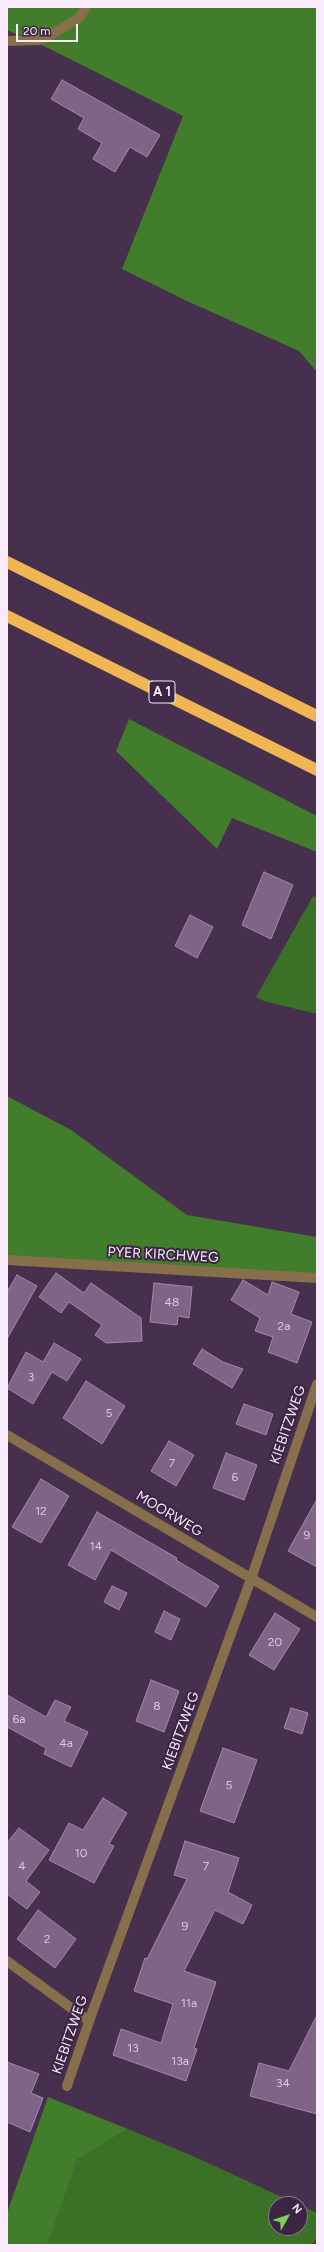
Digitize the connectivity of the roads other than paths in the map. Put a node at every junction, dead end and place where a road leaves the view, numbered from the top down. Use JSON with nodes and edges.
{"nodes":[{"id":1,"x":86,"y":7,"type":"edge"},
{"id":2,"x":7,"y":41,"type":"edge"},
{"id":3,"x":7,"y":562,"type":"edge"},
{"id":4,"x":7,"y":616,"type":"edge"},
{"id":5,"x":317,"y":716,"type":"edge"},
{"id":6,"x":317,"y":770,"type":"edge"},
{"id":7,"x":7,"y":1260,"type":"edge"},
{"id":8,"x":317,"y":1278,"type":"edge"},
{"id":9,"x":317,"y":1384,"type":"edge"},
{"id":10,"x":7,"y":1435,"type":"edge"},
{"id":11,"x":251,"y":1579,"type":"junction"},
{"id":12,"x":317,"y":1617,"type":"edge"},
{"id":13,"x":7,"y":1961,"type":"edge"},
{"id":14,"x":89,"y":2021,"type":"junction"},
{"id":15,"x":67,"y":2086,"type":"dead end"}],
"edges":[{"from":1,"to":2,"type":"street"},
{"from":3,"to":5,"type":"highway"},
{"from":4,"to":6,"type":"highway","number":"A 1"},
{"from":7,"to":8,"type":"street","name":"PYER KIRCHWEG"},
{"from":9,"to":11,"type":"street","name":"KIEBITZWEG"},
{"from":10,"to":11,"type":"street","name":"MOORWEG"},
{"from":11,"to":12,"type":"street","name":"MOORWEG"},
{"from":11,"to":14,"type":"street","name":"KIEBITZWEG"},
{"from":13,"to":14,"type":"street"},
{"from":14,"to":15,"type":"street","name":"KIEBITZWEG"}]}
